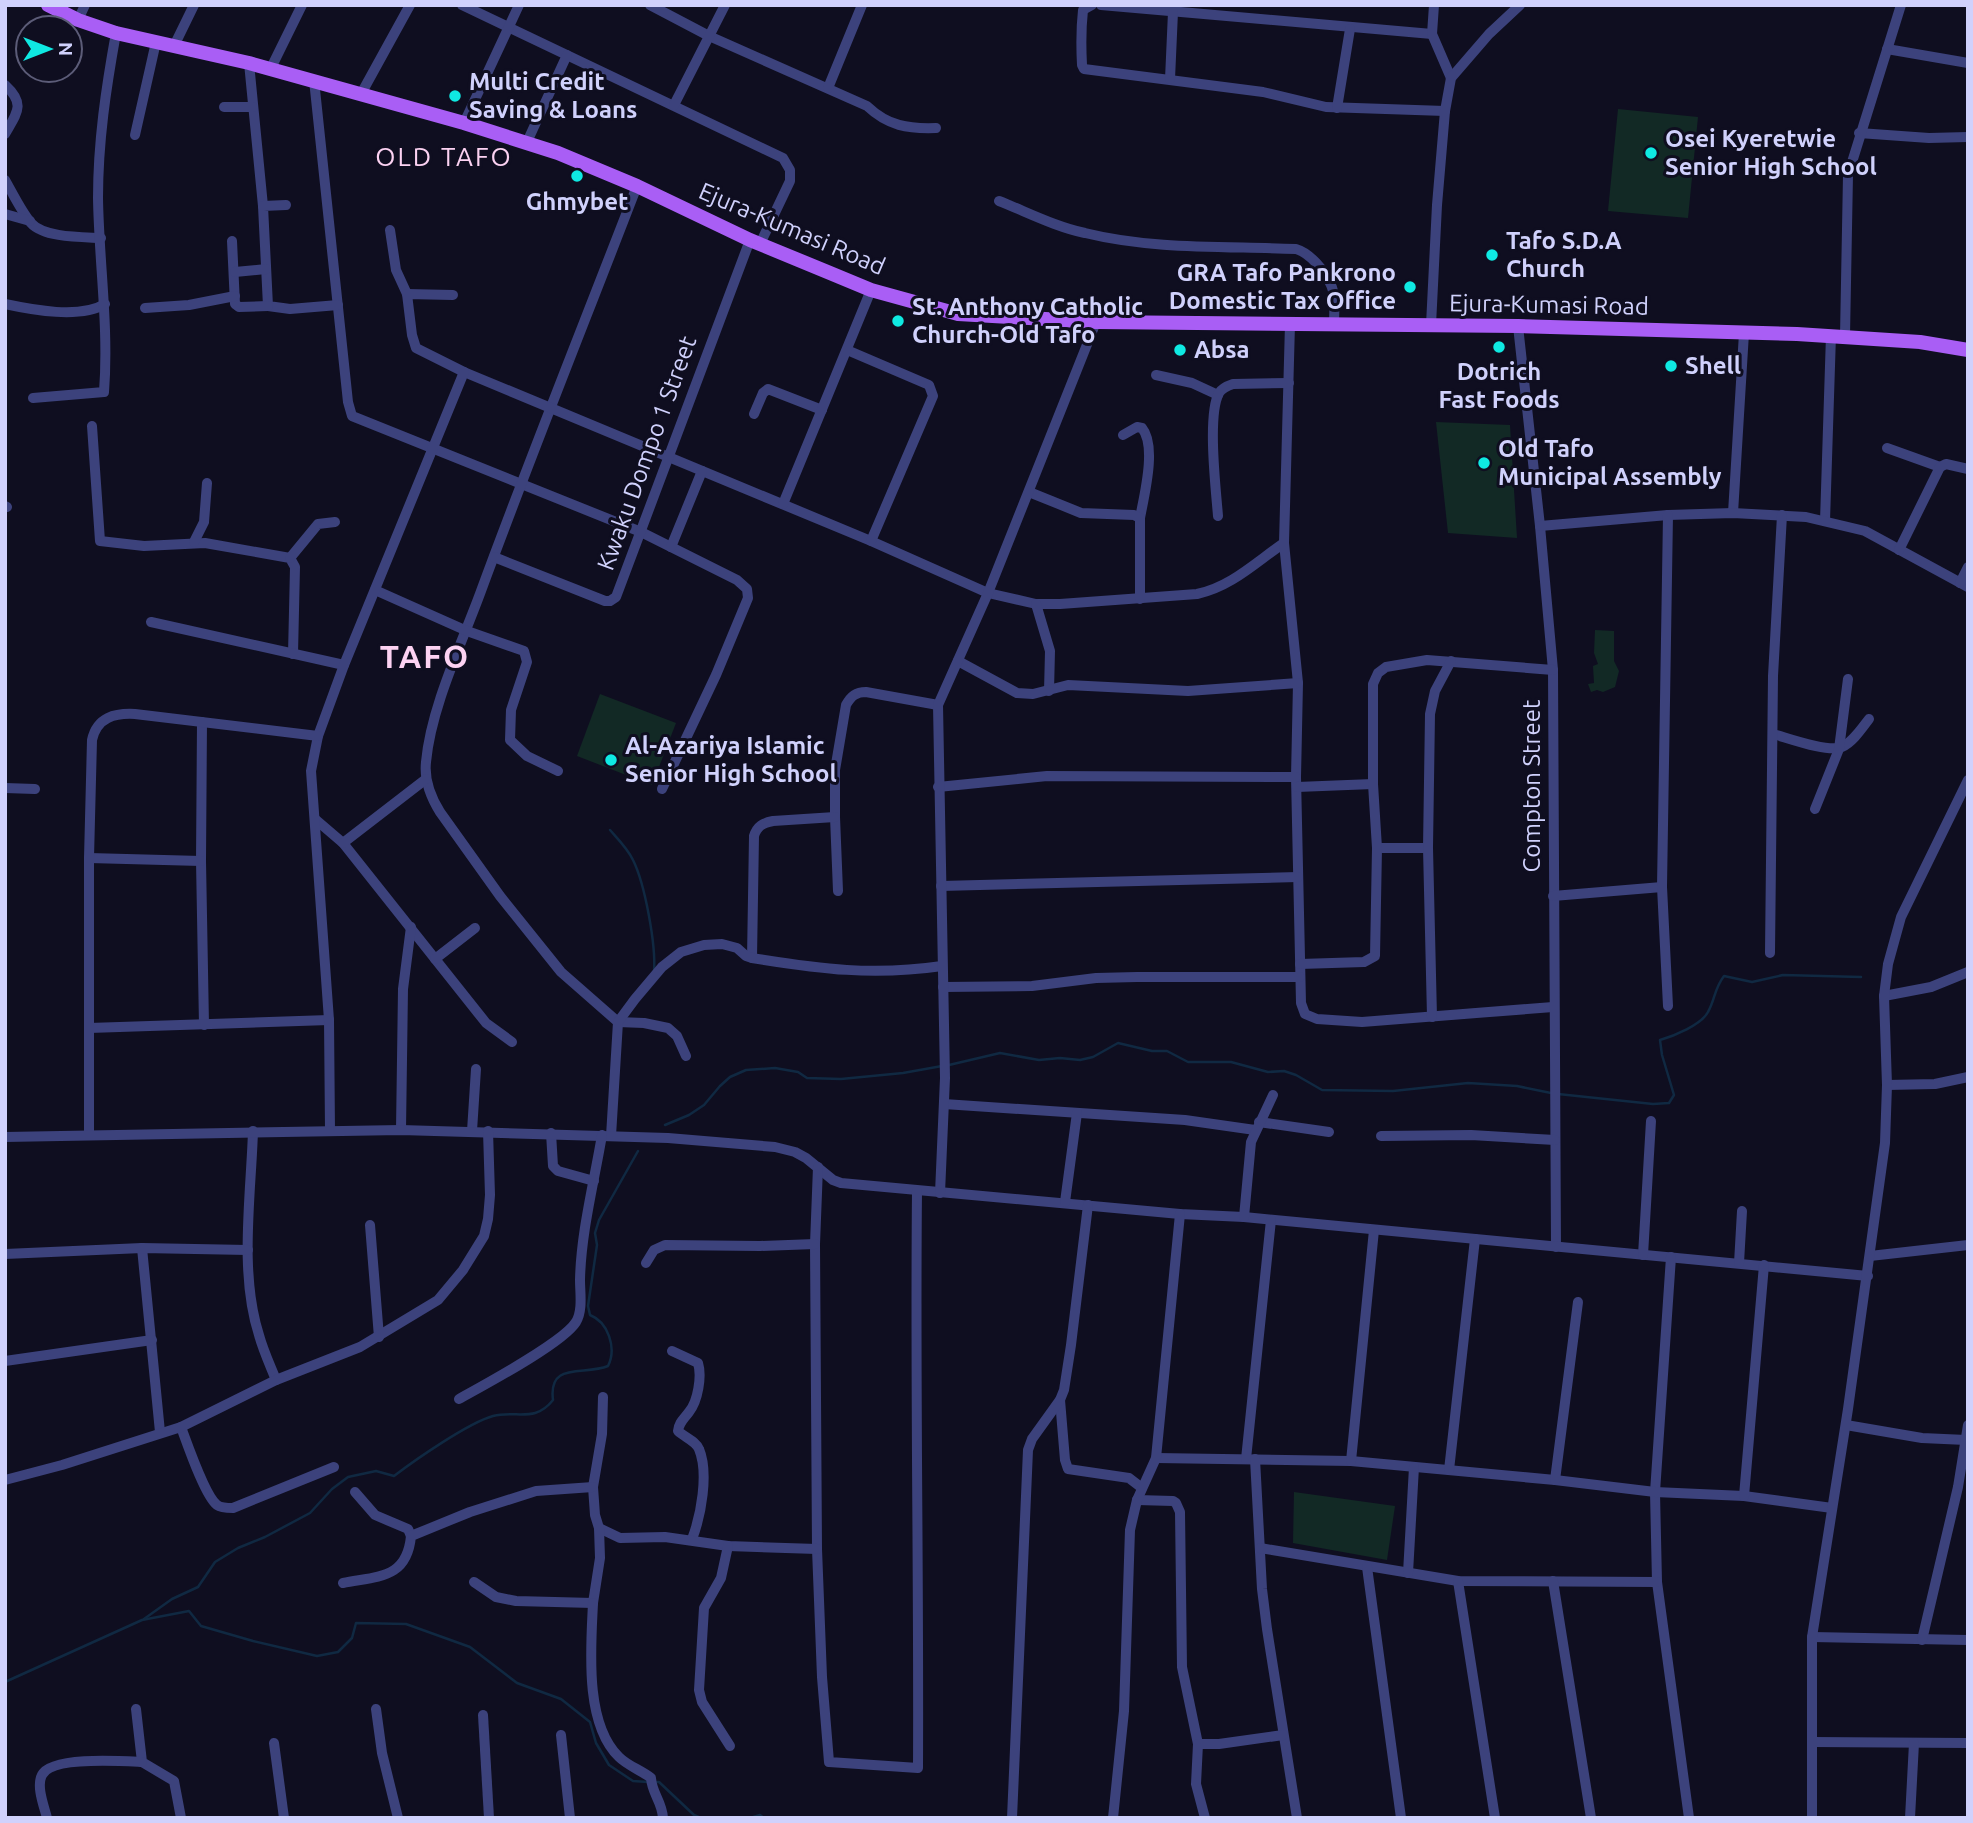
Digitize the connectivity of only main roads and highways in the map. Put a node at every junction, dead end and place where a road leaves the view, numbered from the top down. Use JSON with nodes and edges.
{"nodes":[{"id":1,"x":48,"y":5,"type":"edge"},
{"id":2,"x":1968,"y":350,"type":"edge"}],
"edges":[{"from":1,"to":2,"type":"main road","name":"Ejura-Kumasi Road"}]}
